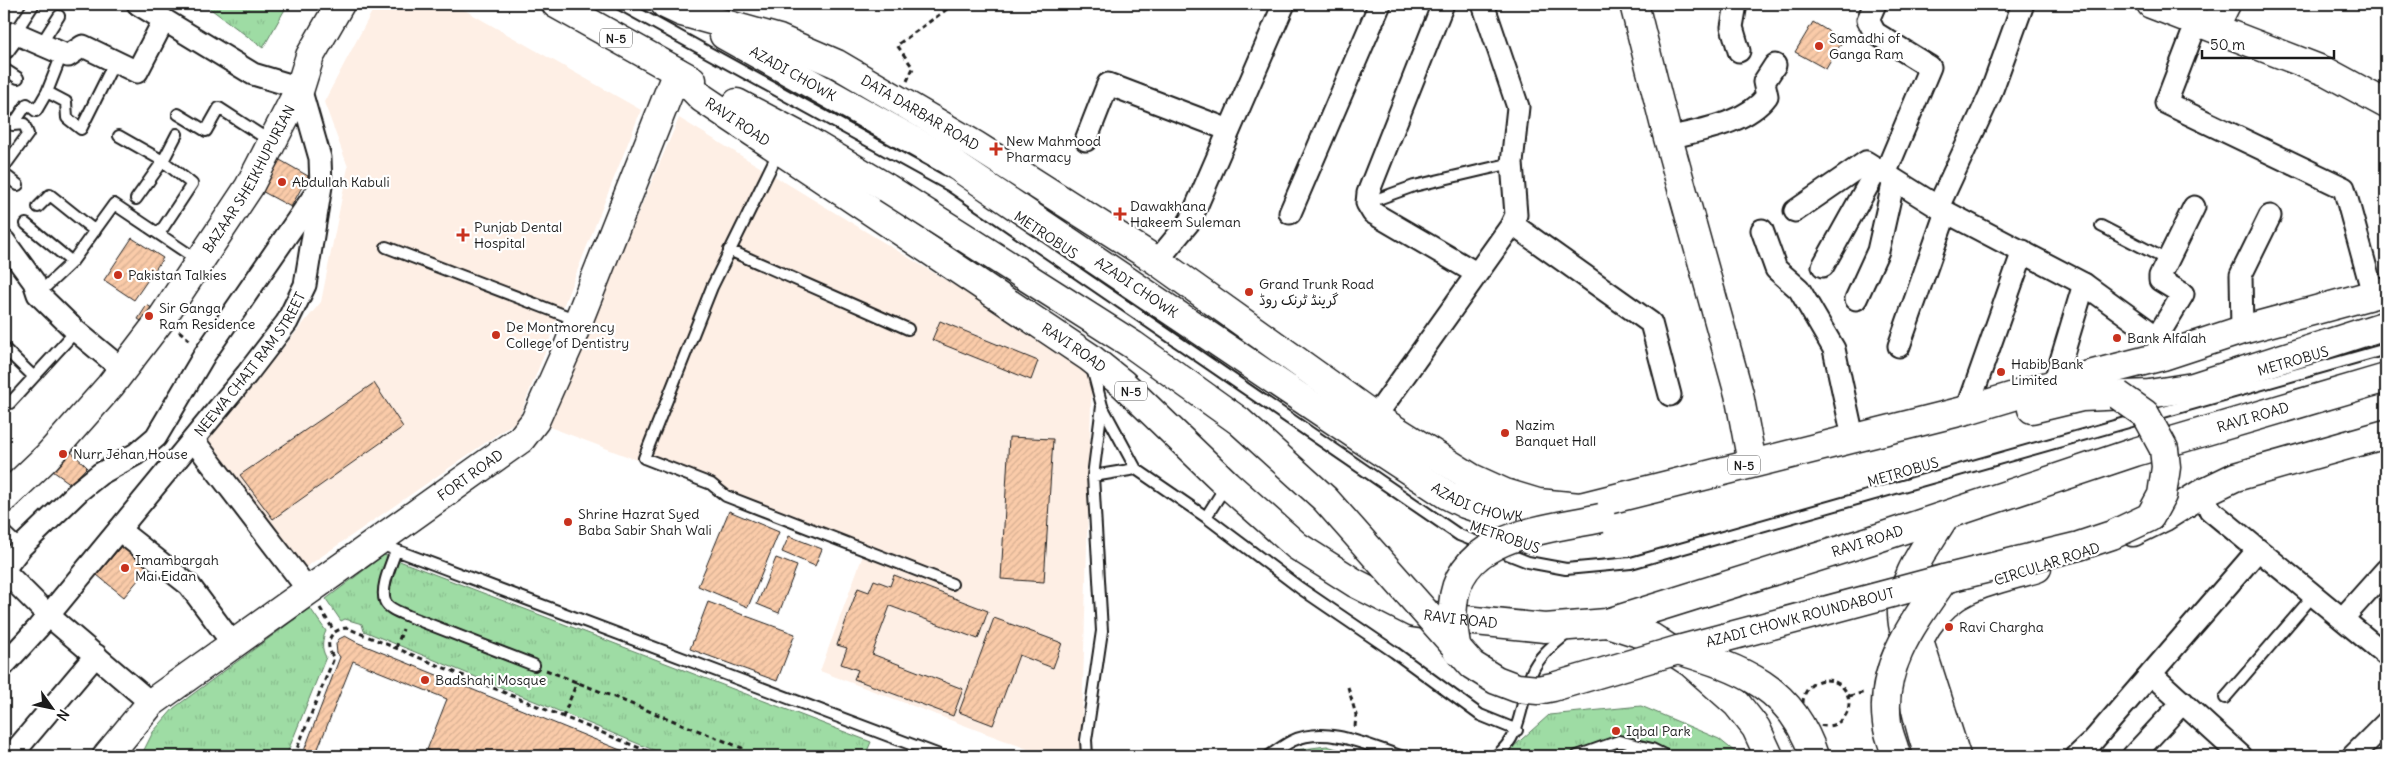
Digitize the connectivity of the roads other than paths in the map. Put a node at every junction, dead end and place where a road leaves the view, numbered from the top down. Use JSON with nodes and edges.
{"nodes":[{"id":1,"x":34,"y":4,"type":"edge"},
{"id":2,"x":138,"y":4,"type":"edge"},
{"id":3,"x":340,"y":4,"type":"edge"},
{"id":4,"x":556,"y":4,"type":"edge"},
{"id":5,"x":620,"y":4,"type":"edge"},
{"id":6,"x":1284,"y":4,"type":"edge"},
{"id":7,"x":1380,"y":4,"type":"edge"},
{"id":8,"x":1443,"y":4,"type":"edge"},
{"id":9,"x":1483,"y":4,"type":"edge"},
{"id":10,"x":1634,"y":4,"type":"edge"},
{"id":11,"x":1736,"y":4,"type":"edge"},
{"id":12,"x":1875,"y":4,"type":"edge"},
{"id":13,"x":2023,"y":4,"type":"edge"},
{"id":14,"x":2151,"y":4,"type":"edge"},
{"id":15,"x":2226,"y":4,"type":"edge"},
{"id":16,"x":674,"y":8,"type":"edge"},
{"id":17,"x":59,"y":16,"type":"dead end"},
{"id":18,"x":2205,"y":18,"type":"edge"},
{"id":19,"x":164,"y":20,"type":"junction"},
{"id":20,"x":9,"y":40,"type":"edge"},
{"id":21,"x":41,"y":44,"type":"junction"},
{"id":22,"x":1739,"y":51,"type":"dead end"},
{"id":23,"x":62,"y":54,"type":"junction"},
{"id":24,"x":114,"y":61,"type":"junction"},
{"id":25,"x":1775,"y":65,"type":"dead end"},
{"id":26,"x":4,"y":69,"type":"edge"},
{"id":27,"x":677,"y":72,"type":"junction"},
{"id":28,"x":18,"y":78,"type":"dead end"},
{"id":29,"x":300,"y":88,"type":"junction"},
{"id":30,"x":47,"y":92,"type":"junction"},
{"id":31,"x":2386,"y":104,"type":"edge"},
{"id":32,"x":178,"y":114,"type":"dead end"},
{"id":33,"x":8,"y":122,"type":"edge"},
{"id":34,"x":1229,"y":130,"type":"junction"},
{"id":35,"x":177,"y":134,"type":"dead end"},
{"id":36,"x":118,"y":136,"type":"dead end"},
{"id":37,"x":1668,"y":138,"type":"junction"},
{"id":38,"x":1086,"y":140,"type":"dead end"},
{"id":39,"x":271,"y":142,"type":"junction"},
{"id":40,"x":779,"y":150,"type":"junction"},
{"id":41,"x":163,"y":161,"type":"junction"},
{"id":42,"x":1512,"y":163,"type":"junction"},
{"id":43,"x":4,"y":167,"type":"edge"},
{"id":44,"x":4,"y":174,"type":"edge"},
{"id":45,"x":1885,"y":174,"type":"junction"},
{"id":46,"x":18,"y":186,"type":"dead end"},
{"id":47,"x":321,"y":186,"type":"junction"},
{"id":48,"x":136,"y":199,"type":"dead end"},
{"id":49,"x":1367,"y":203,"type":"junction"},
{"id":50,"x":38,"y":207,"type":"dead end"},
{"id":51,"x":2194,"y":207,"type":"dead end"},
{"id":52,"x":1942,"y":209,"type":"junction"},
{"id":53,"x":1795,"y":211,"type":"dead end"},
{"id":54,"x":1290,"y":213,"type":"dead end"},
{"id":55,"x":2270,"y":216,"type":"dead end"},
{"id":56,"x":26,"y":224,"type":"dead end"},
{"id":57,"x":1512,"y":224,"type":"junction"},
{"id":58,"x":2101,"y":226,"type":"dead end"},
{"id":59,"x":1762,"y":230,"type":"dead end"},
{"id":60,"x":95,"y":231,"type":"junction"},
{"id":61,"x":159,"y":234,"type":"junction"},
{"id":62,"x":4,"y":241,"type":"edge"},
{"id":63,"x":386,"y":247,"type":"dead end"},
{"id":64,"x":729,"y":250,"type":"junction"},
{"id":65,"x":2023,"y":251,"type":"junction"},
{"id":66,"x":2167,"y":260,"type":"junction"},
{"id":67,"x":200,"y":261,"type":"junction"},
{"id":68,"x":1157,"y":261,"type":"junction"},
{"id":69,"x":72,"y":262,"type":"junction"},
{"id":70,"x":1823,"y":266,"type":"dead end"},
{"id":71,"x":1476,"y":273,"type":"junction"},
{"id":72,"x":2084,"y":284,"type":"junction"},
{"id":73,"x":2379,"y":292,"type":"edge"},
{"id":74,"x":38,"y":294,"type":"junction"},
{"id":75,"x":1856,"y":299,"type":"dead end"},
{"id":76,"x":578,"y":320,"type":"junction"},
{"id":77,"x":2386,"y":325,"type":"edge"},
{"id":78,"x":908,"y":329,"type":"dead end"},
{"id":79,"x":2242,"y":330,"type":"junction"},
{"id":80,"x":76,"y":331,"type":"junction"},
{"id":81,"x":1899,"y":346,"type":"dead end"},
{"id":82,"x":2160,"y":346,"type":"junction"},
{"id":83,"x":4,"y":348,"type":"edge"},
{"id":84,"x":2386,"y":349,"type":"edge"},
{"id":85,"x":1089,"y":357,"type":"junction"},
{"id":86,"x":123,"y":370,"type":"junction"},
{"id":87,"x":33,"y":376,"type":"junction"},
{"id":88,"x":2386,"y":378,"type":"edge"},
{"id":89,"x":2054,"y":384,"type":"junction"},
{"id":90,"x":1670,"y":395,"type":"dead end"},
{"id":91,"x":2118,"y":396,"type":"junction"},
{"id":92,"x":10,"y":403,"type":"dead end"},
{"id":93,"x":1102,"y":406,"type":"junction"},
{"id":94,"x":1968,"y":410,"type":"junction"},
{"id":95,"x":1375,"y":417,"type":"junction"},
{"id":96,"x":2386,"y":418,"type":"edge"},
{"id":97,"x":2386,"y":434,"type":"edge"},
{"id":98,"x":1853,"y":437,"type":"junction"},
{"id":99,"x":194,"y":441,"type":"junction"},
{"id":100,"x":1752,"y":463,"type":"junction"},
{"id":101,"x":1136,"y":469,"type":"junction"},
{"id":102,"x":1093,"y":476,"type":"junction"},
{"id":103,"x":1226,"y":484,"type":"junction"},
{"id":104,"x":2204,"y":492,"type":"junction"},
{"id":105,"x":4,"y":498,"type":"edge"},
{"id":106,"x":1946,"y":516,"type":"junction"},
{"id":107,"x":1206,"y":517,"type":"junction"},
{"id":108,"x":2150,"y":517,"type":"junction"},
{"id":109,"x":1600,"y":518,"type":"junction"},
{"id":110,"x":4,"y":530,"type":"edge"},
{"id":111,"x":119,"y":530,"type":"junction"},
{"id":112,"x":387,"y":546,"type":"junction"},
{"id":113,"x":21,"y":547,"type":"junction"},
{"id":114,"x":2258,"y":550,"type":"junction"},
{"id":115,"x":4,"y":570,"type":"edge"},
{"id":116,"x":2386,"y":570,"type":"edge"},
{"id":117,"x":1944,"y":579,"type":"junction"},
{"id":118,"x":952,"y":584,"type":"dead end"},
{"id":119,"x":308,"y":591,"type":"junction"},
{"id":120,"x":2313,"y":596,"type":"junction"},
{"id":121,"x":49,"y":616,"type":"junction"},
{"id":122,"x":2343,"y":618,"type":"junction"},
{"id":123,"x":1607,"y":623,"type":"junction"},
{"id":124,"x":1575,"y":626,"type":"junction"},
{"id":125,"x":1919,"y":641,"type":"junction"},
{"id":126,"x":233,"y":644,"type":"junction"},
{"id":127,"x":1678,"y":650,"type":"junction"},
{"id":128,"x":1457,"y":651,"type":"junction"},
{"id":129,"x":96,"y":655,"type":"junction"},
{"id":130,"x":2386,"y":655,"type":"edge"},
{"id":131,"x":4,"y":665,"type":"edge"},
{"id":132,"x":534,"y":665,"type":"road end"},
{"id":133,"x":1912,"y":666,"type":"junction"},
{"id":134,"x":2151,"y":674,"type":"junction"},
{"id":135,"x":2225,"y":698,"type":"dead end"},
{"id":136,"x":2183,"y":702,"type":"junction"},
{"id":137,"x":151,"y":703,"type":"junction"},
{"id":138,"x":2386,"y":723,"type":"edge"},
{"id":139,"x":1517,"y":730,"type":"junction"},
{"id":140,"x":2229,"y":752,"type":"edge"},
{"id":141,"x":11,"y":756,"type":"edge"},
{"id":142,"x":107,"y":756,"type":"edge"},
{"id":143,"x":942,"y":756,"type":"edge"},
{"id":144,"x":1086,"y":756,"type":"edge"},
{"id":145,"x":1269,"y":756,"type":"edge"},
{"id":146,"x":1400,"y":756,"type":"edge"},
{"id":147,"x":1496,"y":756,"type":"edge"},
{"id":148,"x":1577,"y":756,"type":"edge"},
{"id":149,"x":1666,"y":756,"type":"edge"},
{"id":150,"x":1769,"y":756,"type":"edge"},
{"id":151,"x":1814,"y":756,"type":"edge"},
{"id":152,"x":1896,"y":756,"type":"edge"},
{"id":153,"x":1928,"y":756,"type":"edge"},
{"id":154,"x":1956,"y":756,"type":"edge"},
{"id":155,"x":2077,"y":756,"type":"edge"},
{"id":156,"x":2133,"y":756,"type":"edge"},
{"id":157,"x":2353,"y":756,"type":"edge"}],
"edges":[{"from":1,"to":20,"type":"lane"},
{"from":2,"to":19,"type":"street"},
{"from":3,"to":29,"type":"main road","name":"BAZAAR SHEIKHUPURIAN"},
{"from":4,"to":27,"type":"main road","number":"N-5"},
{"from":5,"to":84,"type":"lane","name":"METROBUS"},
{"from":6,"to":34,"type":"street"},
{"from":7,"to":54,"type":"street"},
{"from":8,"to":49,"type":"street"},
{"from":9,"to":42,"type":"street"},
{"from":10,"to":37,"type":"main road"},
{"from":11,"to":22,"type":"street"},
{"from":12,"to":45,"type":"street"},
{"from":13,"to":52,"type":"street"},
{"from":14,"to":18,"type":"main road"},
{"from":15,"to":18,"type":"main road"},
{"from":16,"to":68,"type":"main road","name":"DATA DARBAR ROAD","number":"N-5"},
{"from":16,"to":109,"type":"main road","name":"AZADI CHOWK","bridge":true},
{"from":17,"to":21,"type":"lane"},
{"from":18,"to":31,"type":"main road"},
{"from":18,"to":73,"type":"street"},
{"from":19,"to":24,"type":"street"},
{"from":19,"to":29,"type":"street"},
{"from":20,"to":21,"type":"street"},
{"from":21,"to":23,"type":"street"},
{"from":23,"to":24,"type":"street"},
{"from":23,"to":30,"type":"lane"},
{"from":24,"to":30,"type":"lane"},
{"from":25,"to":37,"type":"street"},
{"from":26,"to":28,"type":"lane"},
{"from":27,"to":40,"type":"main road","name":"RAVI ROAD","number":"N-5"},
{"from":27,"to":76,"type":"main road","name":"FORT ROAD"},
{"from":27,"to":128,"type":"main road","bridge":true},
{"from":29,"to":39,"type":"main road","name":"BAZAAR SHEIKHUPURIAN"},
{"from":29,"to":47,"type":"street","name":"NEEWA CHAIT RAM STREET"},
{"from":30,"to":33,"type":"lane"},
{"from":32,"to":39,"type":"lane"},
{"from":33,"to":43,"type":"lane"},
{"from":34,"to":38,"type":"street"},
{"from":34,"to":68,"type":"street"},
{"from":35,"to":41,"type":"lane"},
{"from":36,"to":41,"type":"lane"},
{"from":37,"to":100,"type":"main road"},
{"from":39,"to":67,"type":"main road","name":"BAZAAR SHEIKHUPURIAN"},
{"from":40,"to":64,"type":"lane"},
{"from":40,"to":85,"type":"main road","name":"RAVI ROAD","number":"N-5"},
{"from":41,"to":48,"type":"lane"},
{"from":41,"to":61,"type":"lane"},
{"from":42,"to":49,"type":"lane"},
{"from":42,"to":57,"type":"street"},
{"from":44,"to":46,"type":"lane"},
{"from":45,"to":52,"type":"street"},
{"from":45,"to":53,"type":"street"},
{"from":45,"to":70,"type":"street"},
{"from":45,"to":75,"type":"street"},
{"from":47,"to":99,"type":"street","name":"NEEWA CHAIT RAM STREET"},
{"from":47,"to":113,"type":"street"},
{"from":49,"to":71,"type":"street"},
{"from":50,"to":60,"type":"lane"},
{"from":51,"to":66,"type":"street"},
{"from":52,"to":65,"type":"street"},
{"from":52,"to":81,"type":"street"},
{"from":55,"to":79,"type":"street"},
{"from":56,"to":69,"type":"lane"},
{"from":57,"to":71,"type":"street"},
{"from":57,"to":90,"type":"street"},
{"from":58,"to":66,"type":"lane"},
{"from":59,"to":98,"type":"street"},
{"from":60,"to":61,"type":"lane"},
{"from":60,"to":69,"type":"lane"},
{"from":61,"to":67,"type":"lane"},
{"from":62,"to":74,"type":"street"},
{"from":63,"to":76,"type":"lane"},
{"from":64,"to":78,"type":"lane"},
{"from":64,"to":118,"type":"lane"},
{"from":65,"to":72,"type":"street"},
{"from":65,"to":94,"type":"street"},
{"from":66,"to":82,"type":"street"},
{"from":67,"to":86,"type":"main road","name":"BAZAAR SHEIKHUPURIAN"},
{"from":68,"to":95,"type":"main road","number":"N-5"},
{"from":69,"to":74,"type":"lane"},
{"from":71,"to":95,"type":"street"},
{"from":72,"to":82,"type":"street"},
{"from":72,"to":89,"type":"street"},
{"from":73,"to":79,"type":"main road","number":"N-5"},
{"from":74,"to":80,"type":"street"},
{"from":76,"to":112,"type":"main road","name":"FORT ROAD"},
{"from":77,"to":91,"type":"main road"},
{"from":79,"to":82,"type":"main road","number":"N-5"},
{"from":80,"to":86,"type":"street"},
{"from":80,"to":87,"type":"lane"},
{"from":82,"to":89,"type":"main road","number":"N-5"},
{"from":83,"to":87,"type":"lane"},
{"from":85,"to":93,"type":"lane"},
{"from":85,"to":103,"type":"main road","name":"RAVI ROAD","number":"N-5"},
{"from":86,"to":105,"type":"main road","name":"BAZAAR SHEIKHUPURIAN"},
{"from":87,"to":92,"type":"lane"},
{"from":88,"to":106,"type":"main road","name":"RAVI ROAD","number":"N-5"},
{"from":89,"to":94,"type":"main road","number":"N-5"},
{"from":91,"to":108,"type":"main road","bridge":true},
{"from":91,"to":109,"type":"main road"},
{"from":93,"to":101,"type":"lane"},
{"from":93,"to":102,"type":"lane"},
{"from":94,"to":98,"type":"main road","number":"N-5"},
{"from":95,"to":100,"type":"main road","number":"N-5"},
{"from":96,"to":108,"type":"main road"},
{"from":97,"to":104,"type":"main road","name":"CIRCULAR ROAD"},
{"from":98,"to":100,"type":"main road","number":"N-5"},
{"from":99,"to":111,"type":"street","name":"NEEWA CHAIT RAM STREET"},
{"from":99,"to":119,"type":"street"},
{"from":101,"to":102,"type":"lane"},
{"from":101,"to":107,"type":"lane"},
{"from":102,"to":144,"type":"lane"},
{"from":103,"to":107,"type":"lane"},
{"from":103,"to":124,"type":"main road","name":"RAVI ROAD","number":"N-5"},
{"from":104,"to":114,"type":"street"},
{"from":104,"to":125,"type":"main road","name":"CIRCULAR ROAD"},
{"from":106,"to":123,"type":"main road","name":"RAVI ROAD","number":"N-5"},
{"from":106,"to":133,"type":"main road"},
{"from":107,"to":139,"type":"lane"},
{"from":108,"to":117,"type":"main road","name":"AZADI CHOWK ROUNDABOUT","bridge":true},
{"from":109,"to":128,"type":"main road","bridge":true},
{"from":110,"to":113,"type":"lane"},
{"from":111,"to":121,"type":"street","name":"NEEWA CHAIT RAM STREET"},
{"from":111,"to":126,"type":"street"},
{"from":112,"to":119,"type":"main road","name":"FORT ROAD"},
{"from":112,"to":132,"type":"lane"},
{"from":112,"to":143,"type":"lane"},
{"from":113,"to":115,"type":"street"},
{"from":114,"to":120,"type":"street"},
{"from":114,"to":134,"type":"street"},
{"from":115,"to":121,"type":"street"},
{"from":116,"to":122,"type":"street"},
{"from":117,"to":127,"type":"main road","name":"AZADI CHOWK ROUNDABOUT","bridge":true},
{"from":117,"to":152,"type":"main road","bridge":true},
{"from":119,"to":126,"type":"main road","name":"FORT ROAD"},
{"from":120,"to":122,"type":"street"},
{"from":120,"to":135,"type":"lane"},
{"from":121,"to":129,"type":"street"},
{"from":121,"to":131,"type":"street","name":"NEEWA CHAIT RAM STREET"},
{"from":122,"to":130,"type":"street"},
{"from":123,"to":124,"type":"main road","name":"RAVI ROAD","number":"N-5"},
{"from":123,"to":150,"type":"main road"},
{"from":124,"to":139,"type":"lane"},
{"from":125,"to":133,"type":"main road","name":"CIRCULAR ROAD"},
{"from":125,"to":154,"type":"main road"},
{"from":126,"to":137,"type":"main road","name":"FORT ROAD"},
{"from":127,"to":128,"type":"main road","name":"AZADI CHOWK ROUNDABOUT","bridge":true},
{"from":127,"to":151,"type":"main road","bridge":true},
{"from":129,"to":137,"type":"street"},
{"from":129,"to":141,"type":"street"},
{"from":133,"to":153,"type":"main road","name":"CIRCULAR ROAD"},
{"from":134,"to":136,"type":"street"},
{"from":134,"to":155,"type":"street"},
{"from":136,"to":140,"type":"street"},
{"from":136,"to":156,"type":"street"},
{"from":137,"to":142,"type":"main road","name":"FORT ROAD"},
{"from":138,"to":157,"type":"street"},
{"from":139,"to":147,"type":"lane"},
{"from":145,"to":146,"type":"lane"},
{"from":148,"to":149,"type":"lane"}]}
